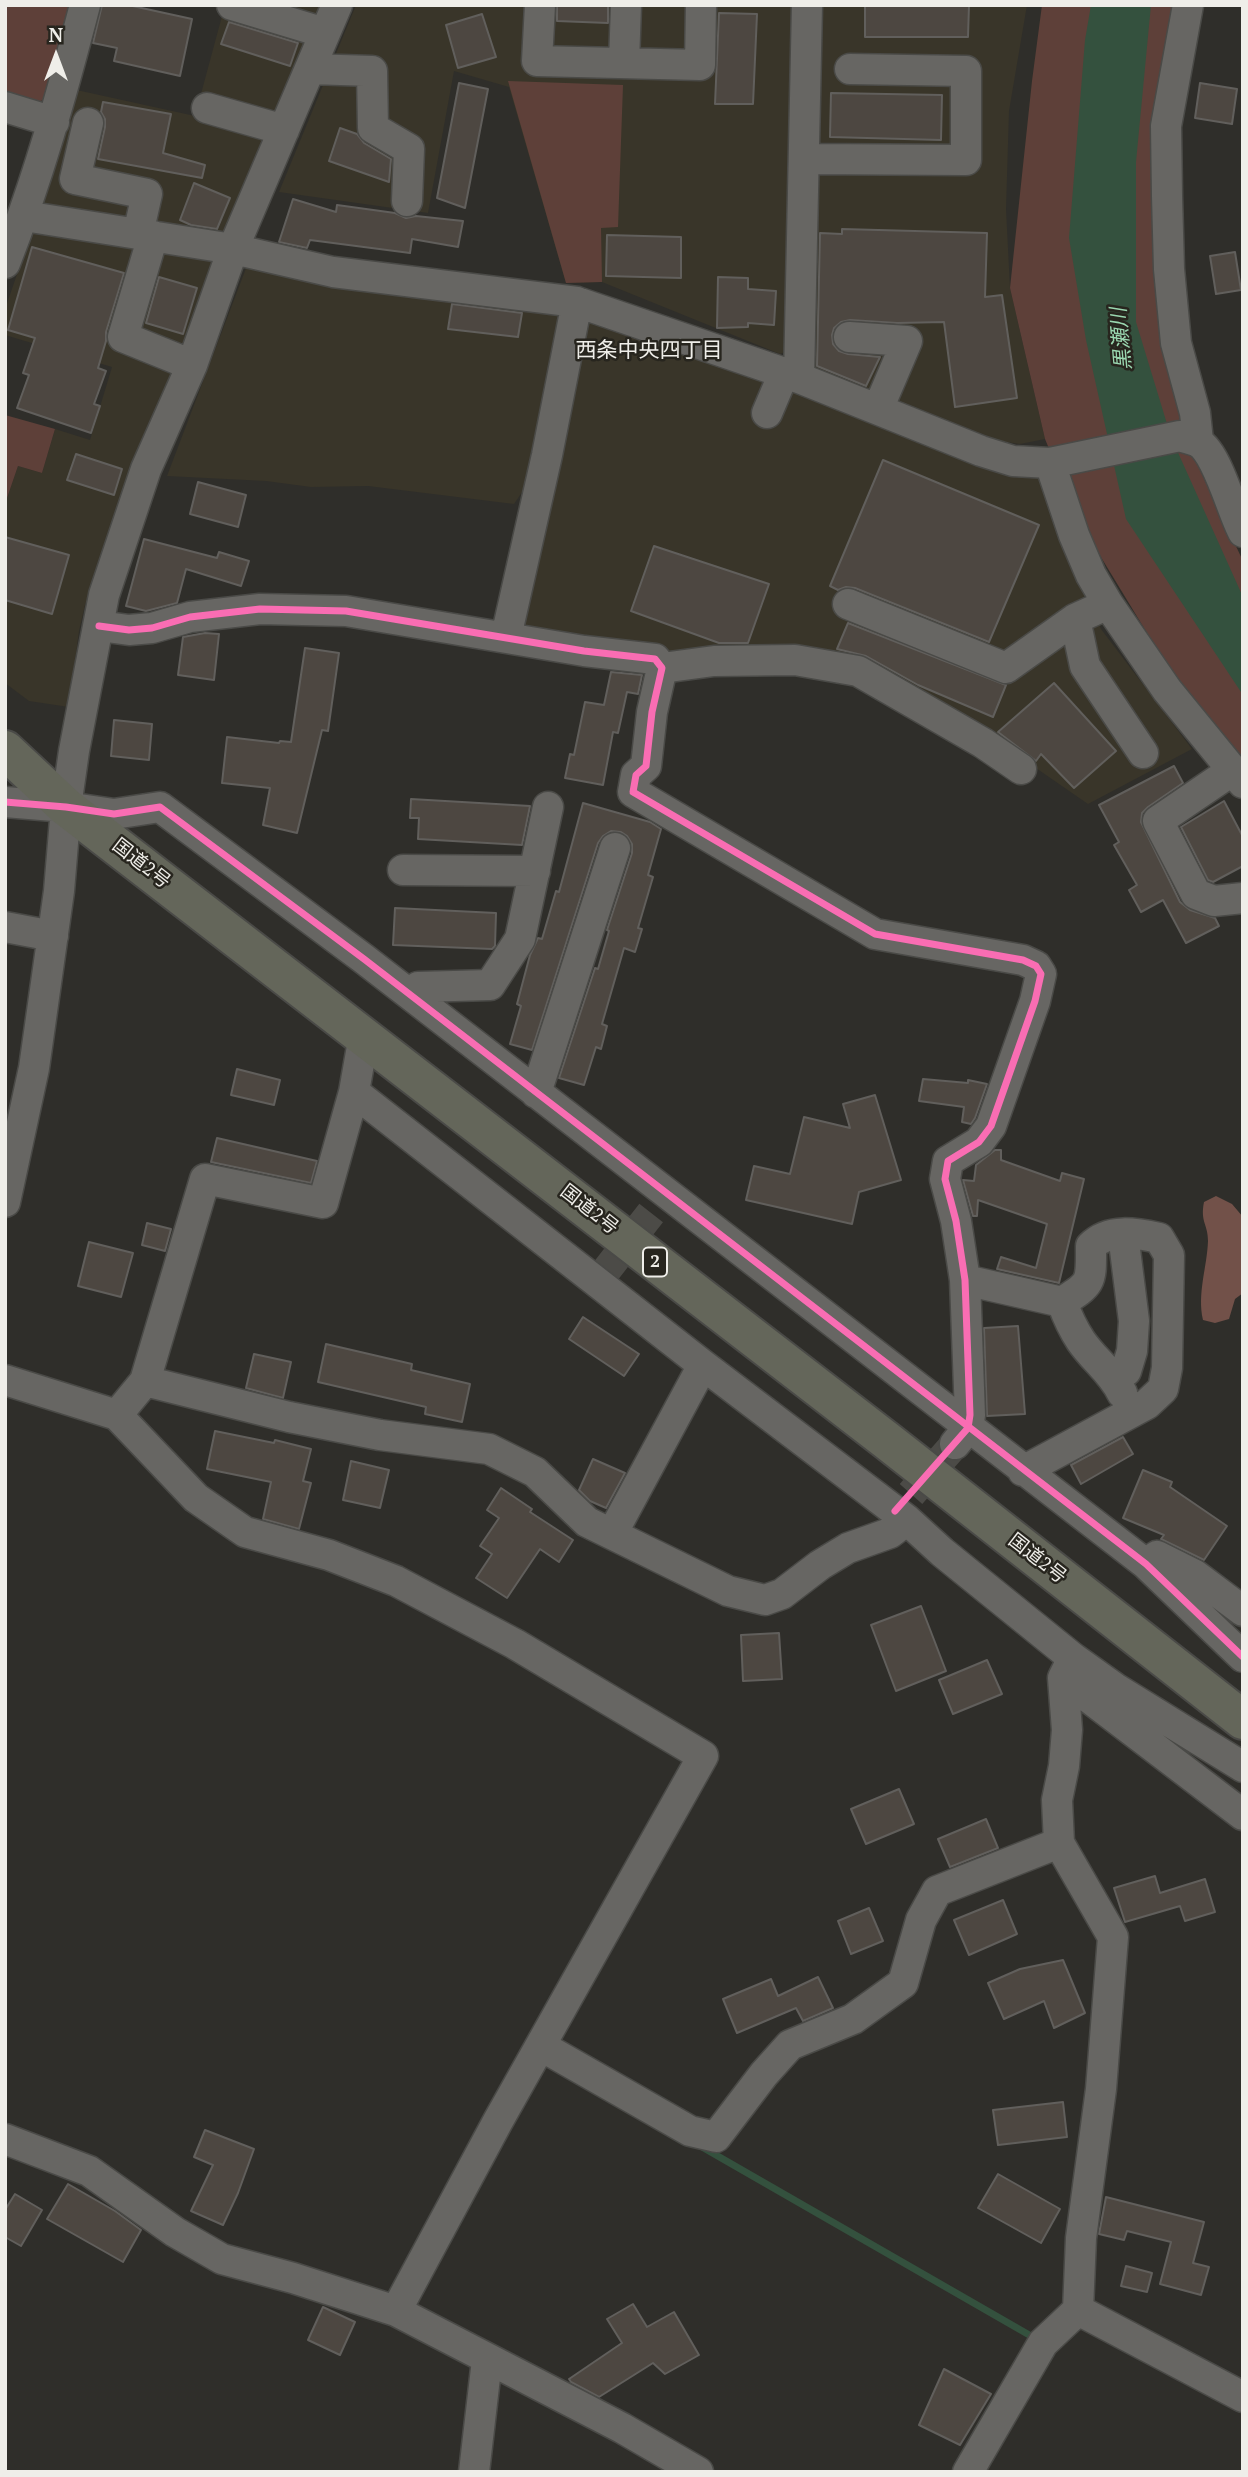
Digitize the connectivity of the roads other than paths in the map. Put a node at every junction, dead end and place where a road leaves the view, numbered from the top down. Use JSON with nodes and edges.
{"nodes":[{"id":1,"x":85,"y":5,"type":"edge"},
{"id":2,"x":232,"y":5,"type":"edge"},
{"id":3,"x":337,"y":5,"type":"edge"},
{"id":4,"x":540,"y":5,"type":"edge"},
{"id":5,"x":626,"y":5,"type":"edge"},
{"id":6,"x":701,"y":5,"type":"edge"},
{"id":7,"x":807,"y":5,"type":"edge"},
{"id":8,"x":1188,"y":5,"type":"edge"},
{"id":9,"x":325,"y":33,"type":"junction"},
{"id":10,"x":624,"y":63,"type":"junction"},
{"id":11,"x":310,"y":69,"type":"junction"},
{"id":12,"x":850,"y":69,"type":"dead end"},
{"id":13,"x":5,"y":107,"type":"edge"},
{"id":14,"x":207,"y":108,"type":"dead end"},
{"id":15,"x":54,"y":122,"type":"junction"},
{"id":16,"x":88,"y":123,"type":"dead end"},
{"id":17,"x":284,"y":130,"type":"junction"},
{"id":18,"x":804,"y":159,"type":"junction"},
{"id":19,"x":407,"y":201,"type":"dead end"},
{"id":20,"x":24,"y":216,"type":"junction"},
{"id":21,"x":146,"y":235,"type":"junction"},
{"id":22,"x":233,"y":249,"type":"junction"},
{"id":23,"x":5,"y":263,"type":"edge"},
{"id":24,"x":577,"y":302,"type":"junction"},
{"id":25,"x":849,"y":337,"type":"dead end"},
{"id":26,"x":192,"y":365,"type":"junction"},
{"id":27,"x":792,"y":375,"type":"junction"},
{"id":28,"x":878,"y":410,"type":"junction"},
{"id":29,"x":767,"y":413,"type":"dead end"},
{"id":30,"x":1189,"y":439,"type":"junction"},
{"id":31,"x":1049,"y":463,"type":"junction"},
{"id":32,"x":1243,"y":532,"type":"edge"},
{"id":33,"x":848,"y":604,"type":"dead end"},
{"id":34,"x":1108,"y":604,"type":"junction"},
{"id":35,"x":1075,"y":619,"type":"junction"},
{"id":36,"x":99,"y":626,"type":"junction"},
{"id":37,"x":506,"y":637,"type":"junction"},
{"id":38,"x":662,"y":668,"type":"junction"},
{"id":39,"x":5,"y":750,"type":"edge"},
{"id":40,"x":1143,"y":753,"type":"dead end"},
{"id":41,"x":1021,"y":769,"type":"dead end"},
{"id":42,"x":1238,"y":777,"type":"edge"},
{"id":43,"x":5,"y":802,"type":"edge"},
{"id":44,"x":66,"y":807,"type":"junction"},
{"id":45,"x":548,"y":807,"type":"dead end"},
{"id":46,"x":615,"y":848,"type":"dead end"},
{"id":47,"x":403,"y":870,"type":"dead end"},
{"id":48,"x":535,"y":871,"type":"junction"},
{"id":49,"x":1243,"y":898,"type":"edge"},
{"id":50,"x":5,"y":926,"type":"edge"},
{"id":51,"x":53,"y":936,"type":"junction"},
{"id":52,"x":418,"y":987,"type":"dead end"},
{"id":53,"x":364,"y":1035,"type":"junction"},
{"id":54,"x":354,"y":1092,"type":"junction"},
{"id":55,"x":536,"y":1093,"type":"junction"},
{"id":56,"x":14,"y":1121,"type":"edge"},
{"id":57,"x":5,"y":1202,"type":"edge"},
{"id":58,"x":1123,"y":1234,"type":"junction"},
{"id":59,"x":965,"y":1280,"type":"junction"},
{"id":60,"x":1062,"y":1301,"type":"junction"},
{"id":61,"x":703,"y":1365,"type":"junction"},
{"id":62,"x":1114,"y":1376,"type":"junction"},
{"id":63,"x":5,"y":1380,"type":"edge"},
{"id":64,"x":145,"y":1381,"type":"junction"},
{"id":65,"x":117,"y":1415,"type":"junction"},
{"id":66,"x":1121,"y":1417,"type":"junction"},
{"id":67,"x":962,"y":1436,"type":"junction"},
{"id":68,"x":1023,"y":1471,"type":"junction"},
{"id":69,"x":905,"y":1508,"type":"junction"},
{"id":70,"x":612,"y":1534,"type":"junction"},
{"id":71,"x":1146,"y":1564,"type":"junction"},
{"id":72,"x":1243,"y":1611,"type":"edge"},
{"id":73,"x":1243,"y":1657,"type":"edge"},
{"id":74,"x":1068,"y":1668,"type":"junction"},
{"id":75,"x":1243,"y":1720,"type":"edge"},
{"id":76,"x":1243,"y":1767,"type":"edge"},
{"id":77,"x":1243,"y":1815,"type":"edge"},
{"id":78,"x":1059,"y":1843,"type":"junction"},
{"id":79,"x":541,"y":2046,"type":"junction"},
{"id":80,"x":5,"y":2139,"type":"edge"},
{"id":81,"x":1077,"y":2310,"type":"junction"},
{"id":82,"x":396,"y":2311,"type":"junction"},
{"id":83,"x":486,"y":2360,"type":"junction"},
{"id":84,"x":1243,"y":2397,"type":"edge"},
{"id":85,"x":474,"y":2472,"type":"edge"},
{"id":86,"x":698,"y":2472,"type":"edge"},
{"id":87,"x":968,"y":2472,"type":"edge"}],
"edges":[{"from":1,"to":15,"type":"street"},
{"from":2,"to":9,"type":"street"},
{"from":3,"to":9,"type":"street"},
{"from":4,"to":10,"type":"street"},
{"from":5,"to":10,"type":"street"},
{"from":6,"to":10,"type":"street"},
{"from":7,"to":18,"type":"street"},
{"from":8,"to":30,"type":"street"},
{"from":9,"to":11,"type":"street"},
{"from":11,"to":17,"type":"street"},
{"from":11,"to":19,"type":"street"},
{"from":12,"to":18,"type":"street"},
{"from":13,"to":15,"type":"street"},
{"from":14,"to":17,"type":"street"},
{"from":15,"to":20,"type":"street"},
{"from":16,"to":21,"type":"street"},
{"from":17,"to":22,"type":"street"},
{"from":18,"to":27,"type":"street"},
{"from":20,"to":21,"type":"street"},
{"from":20,"to":23,"type":"street"},
{"from":21,"to":22,"type":"street"},
{"from":21,"to":26,"type":"street"},
{"from":22,"to":24,"type":"street"},
{"from":22,"to":26,"type":"street"},
{"from":24,"to":27,"type":"street"},
{"from":24,"to":37,"type":"street"},
{"from":25,"to":28,"type":"street"},
{"from":26,"to":36,"type":"street"},
{"from":27,"to":28,"type":"street"},
{"from":27,"to":29,"type":"street"},
{"from":28,"to":31,"type":"street"},
{"from":30,"to":31,"type":"street"},
{"from":30,"to":32,"type":"street"},
{"from":31,"to":34,"type":"street"},
{"from":33,"to":35,"type":"street"},
{"from":34,"to":35,"type":"street"},
{"from":34,"to":42,"type":"street"},
{"from":35,"to":40,"type":"street"},
{"from":36,"to":37,"type":"street"},
{"from":36,"to":44,"type":"street"},
{"from":37,"to":38,"type":"street"},
{"from":38,"to":41,"type":"street"},
{"from":38,"to":59,"type":"street"},
{"from":39,"to":44,"type":"highway","name":"国道2号","number":"2"},
{"from":42,"to":49,"type":"street"},
{"from":43,"to":44,"type":"street"},
{"from":44,"to":51,"type":"street"},
{"from":44,"to":53,"type":"highway","name":"国道2号","number":"2"},
{"from":44,"to":55,"type":"street"},
{"from":45,"to":48,"type":"street"},
{"from":46,"to":55,"type":"street"},
{"from":47,"to":48,"type":"street"},
{"from":48,"to":52,"type":"street"},
{"from":50,"to":51,"type":"street"},
{"from":51,"to":56,"type":"street"},
{"from":53,"to":54,"type":"street"},
{"from":53,"to":75,"type":"highway","name":"国道2号","number":"2"},
{"from":54,"to":61,"type":"street"},
{"from":54,"to":64,"type":"street"},
{"from":55,"to":67,"type":"street"},
{"from":56,"to":57,"type":"street"},
{"from":58,"to":60,"type":"street"},
{"from":58,"to":62,"type":"street"},
{"from":58,"to":66,"type":"street"},
{"from":59,"to":60,"type":"street"},
{"from":59,"to":67,"type":"street"},
{"from":60,"to":62,"type":"street"},
{"from":61,"to":69,"type":"street"},
{"from":61,"to":70,"type":"street"},
{"from":62,"to":66,"type":"street"},
{"from":63,"to":65,"type":"street"},
{"from":64,"to":65,"type":"street"},
{"from":64,"to":70,"type":"street"},
{"from":65,"to":79,"type":"street"},
{"from":66,"to":68,"type":"street"},
{"from":67,"to":68,"type":"street"},
{"from":68,"to":71,"type":"street"},
{"from":69,"to":70,"type":"street"},
{"from":69,"to":74,"type":"street"},
{"from":71,"to":72,"type":"street"},
{"from":71,"to":73,"type":"street"},
{"from":74,"to":76,"type":"street"},
{"from":74,"to":77,"type":"street"},
{"from":74,"to":78,"type":"street"},
{"from":78,"to":79,"type":"street"},
{"from":78,"to":81,"type":"street"},
{"from":79,"to":82,"type":"street"},
{"from":80,"to":82,"type":"street"},
{"from":81,"to":84,"type":"street"},
{"from":81,"to":87,"type":"street"},
{"from":82,"to":83,"type":"street"},
{"from":83,"to":85,"type":"street"},
{"from":83,"to":86,"type":"street"}]}
